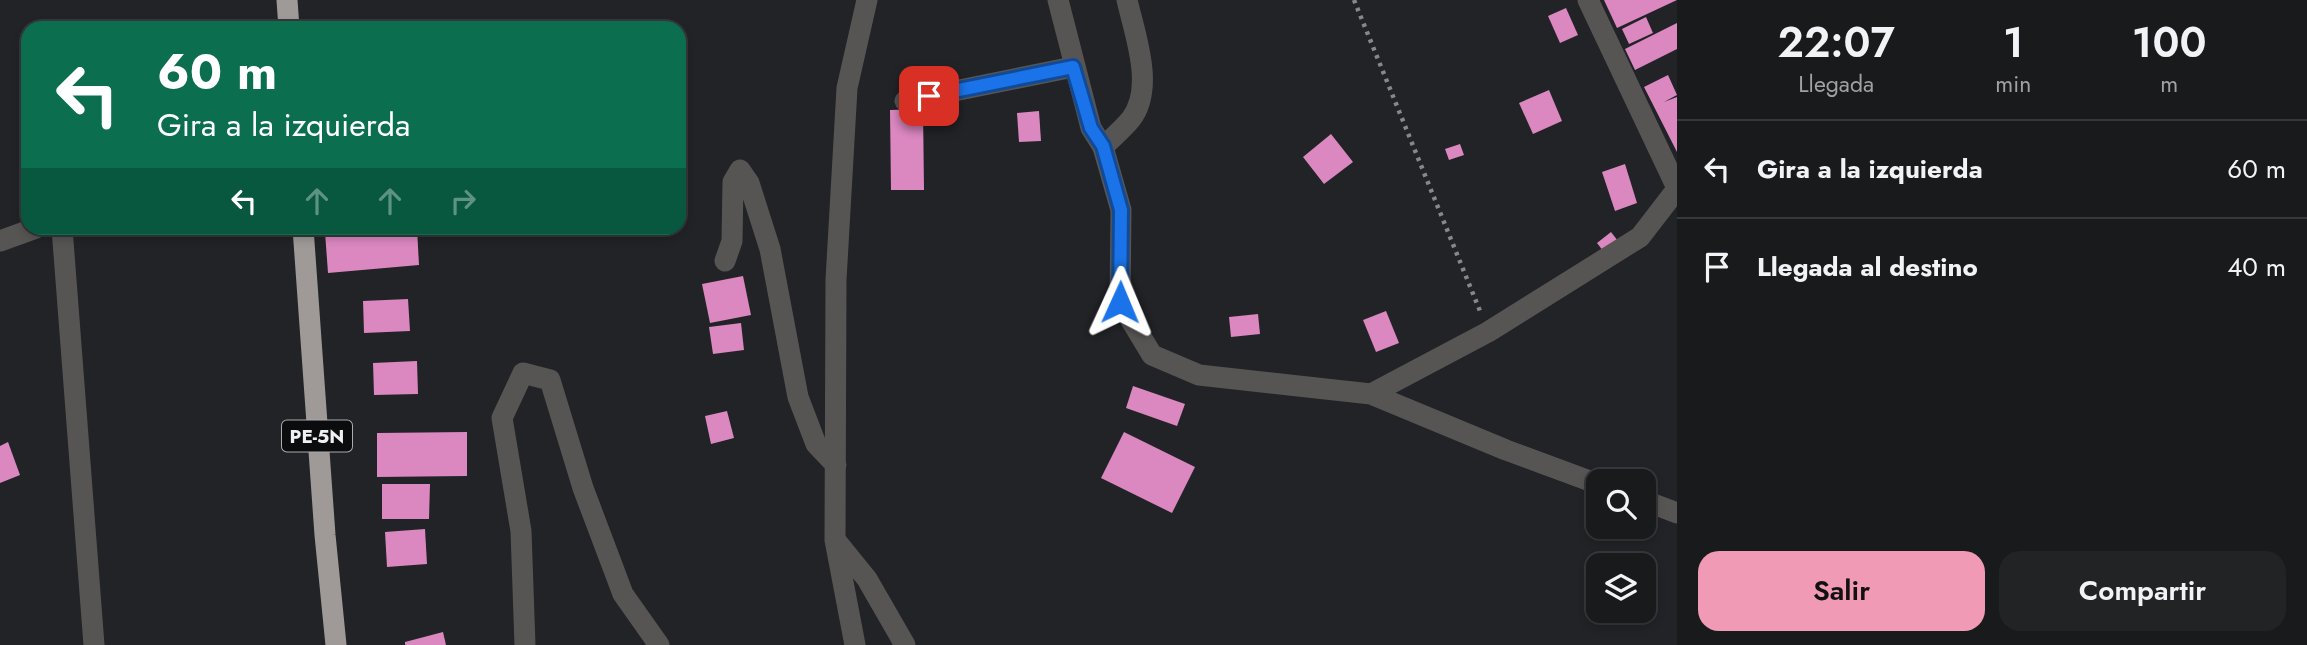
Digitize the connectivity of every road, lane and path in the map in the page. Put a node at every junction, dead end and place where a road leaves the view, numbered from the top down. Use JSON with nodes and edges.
{"nodes":[{"id":1,"x":287,"y":0,"type":"edge"},
{"id":2,"x":867,"y":0,"type":"edge"},
{"id":3,"x":1058,"y":0,"type":"edge"},
{"id":4,"x":1127,"y":0,"type":"edge"},
{"id":5,"x":1354,"y":0,"type":"edge"},
{"id":6,"x":1588,"y":0,"type":"edge"},
{"id":7,"x":288,"y":21,"type":"edge"},
{"id":8,"x":1073,"y":67,"type":"junction"},
{"id":9,"x":905,"y":101,"type":"dead end"},
{"id":10,"x":1103,"y":146,"type":"junction"},
{"id":11,"x":1677,"y":188,"type":"edge"},
{"id":12,"x":21,"y":233,"type":"edge"},
{"id":13,"x":63,"y":235,"type":"edge"},
{"id":14,"x":304,"y":235,"type":"edge"},
{"id":15,"x":0,"y":241,"type":"edge"},
{"id":16,"x":725,"y":261,"type":"dead end"},
{"id":17,"x":1488,"y":332,"type":"junction"},
{"id":18,"x":1371,"y":394,"type":"junction"},
{"id":19,"x":835,"y":465,"type":"junction"},
{"id":20,"x":1586,"y":480,"type":"edge"},
{"id":21,"x":1656,"y":505,"type":"edge"},
{"id":22,"x":1677,"y":513,"type":"edge"},
{"id":23,"x":835,"y":540,"type":"junction"},
{"id":24,"x":94,"y":645,"type":"edge"},
{"id":25,"x":337,"y":645,"type":"edge"},
{"id":26,"x":525,"y":645,"type":"edge"},
{"id":27,"x":659,"y":645,"type":"edge"},
{"id":28,"x":855,"y":645,"type":"edge"},
{"id":29,"x":905,"y":645,"type":"edge"}],
"edges":[{"from":1,"to":7,"type":"highway"},
{"from":2,"to":19,"type":"street"},
{"from":3,"to":8,"type":"street"},
{"from":4,"to":10,"type":"street"},
{"from":5,"to":17,"type":"path"},
{"from":6,"to":11,"type":"street"},
{"from":8,"to":9,"type":"street"},
{"from":8,"to":10,"type":"street"},
{"from":10,"to":18,"type":"street"},
{"from":11,"to":17,"type":"street"},
{"from":12,"to":15,"type":"street"},
{"from":13,"to":24,"type":"street"},
{"from":14,"to":25,"type":"highway","number":"PE-5N"},
{"from":16,"to":19,"type":"street"},
{"from":17,"to":18,"type":"street"},
{"from":18,"to":20,"type":"street"},
{"from":19,"to":23,"type":"street"},
{"from":21,"to":22,"type":"street"},
{"from":23,"to":28,"type":"street"},
{"from":23,"to":29,"type":"street"},
{"from":26,"to":27,"type":"street"}]}
